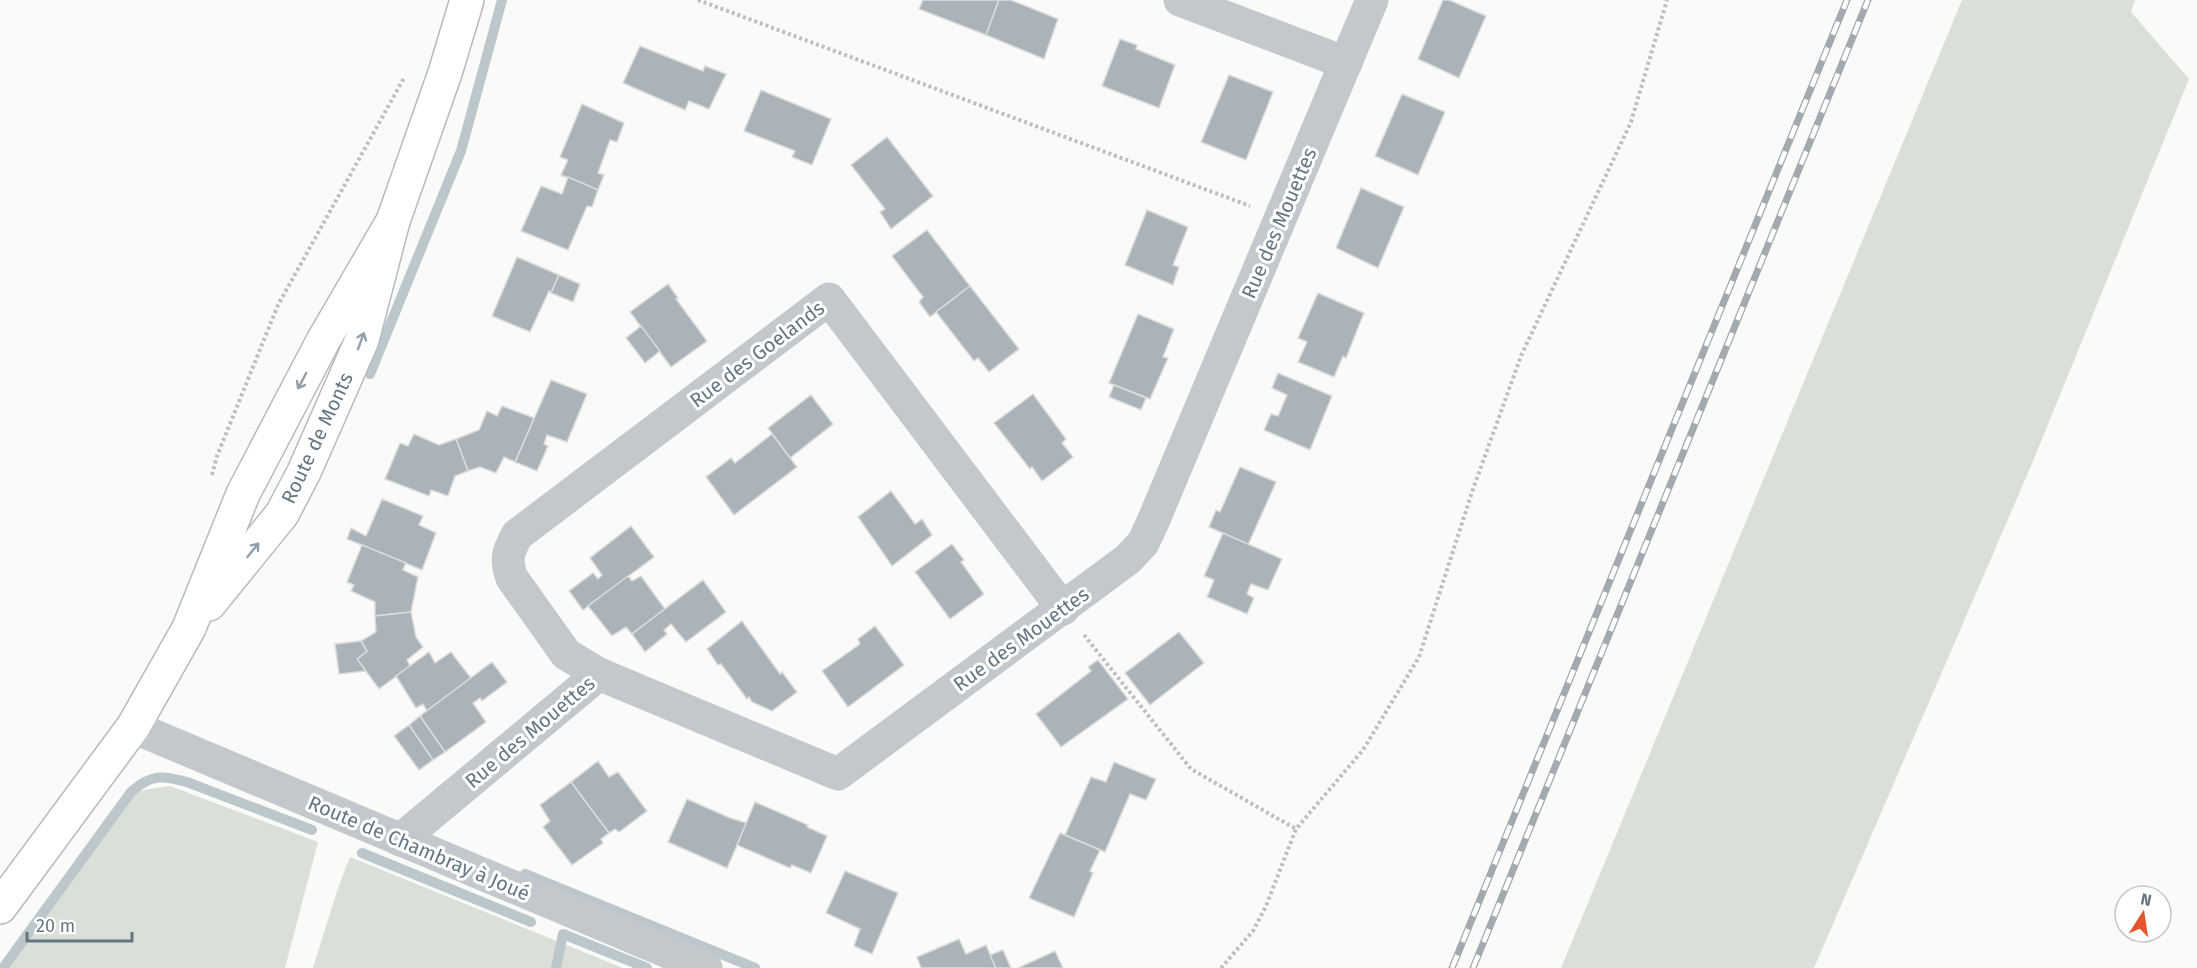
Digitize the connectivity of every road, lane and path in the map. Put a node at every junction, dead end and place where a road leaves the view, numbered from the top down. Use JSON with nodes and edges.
{"nodes":[{"id":1,"x":468,"y":0,"type":"edge"},
{"id":2,"x":698,"y":0,"type":"edge"},
{"id":3,"x":1180,"y":0,"type":"edge"},
{"id":4,"x":1372,"y":0,"type":"edge"},
{"id":5,"x":1667,"y":0,"type":"edge"},
{"id":6,"x":1346,"y":63,"type":"junction"},
{"id":7,"x":408,"y":72,"type":"dead end"},
{"id":8,"x":1281,"y":217,"type":"junction"},
{"id":9,"x":393,"y":221,"type":"junction"},
{"id":10,"x":217,"y":456,"type":"dead end"},
{"id":11,"x":1063,"y":609,"type":"junction"},
{"id":12,"x":189,"y":628,"type":"junction"},
{"id":13,"x":599,"y":674,"type":"junction"},
{"id":14,"x":133,"y":727,"type":"junction"},
{"id":15,"x":1296,"y":829,"type":"junction"},
{"id":16,"x":400,"y":840,"type":"junction"},
{"id":17,"x":0,"y":907,"type":"edge"},
{"id":18,"x":706,"y":968,"type":"edge"},
{"id":19,"x":1221,"y":968,"type":"edge"}],
"edges":[{"from":1,"to":9,"type":"main road","name":"Route de Monts"},
{"from":2,"to":8,"type":"path"},
{"from":3,"to":6,"type":"street"},
{"from":4,"to":6,"type":"street","name":"Rue des Mouettes"},
{"from":5,"to":15,"type":"path"},
{"from":6,"to":8,"type":"street","name":"Rue des Mouettes"},
{"from":7,"to":10,"type":"path"},
{"from":8,"to":11,"type":"street","name":"Rue des Mouettes"},
{"from":9,"to":12,"type":"main road","name":"Route de Monts","one_way":true},
{"from":12,"to":9,"type":"main road","name":"Route de Monts","one_way":true},
{"from":11,"to":13,"type":"street","name":"Rue des Mouettes"},
{"from":11,"to":13,"type":"street","name":"Rue des Goelands"},
{"from":11,"to":15,"type":"path"},
{"from":12,"to":14,"type":"main road","name":"Route de Monts"},
{"from":13,"to":16,"type":"street","name":"Rue des Mouettes"},
{"from":14,"to":16,"type":"street","name":"Route de Chambray à Joué"},
{"from":14,"to":17,"type":"main road","name":"Route de Monts"},
{"from":15,"to":19,"type":"path"},
{"from":16,"to":18,"type":"street","name":"Route de Chambray à Joué"}]}
